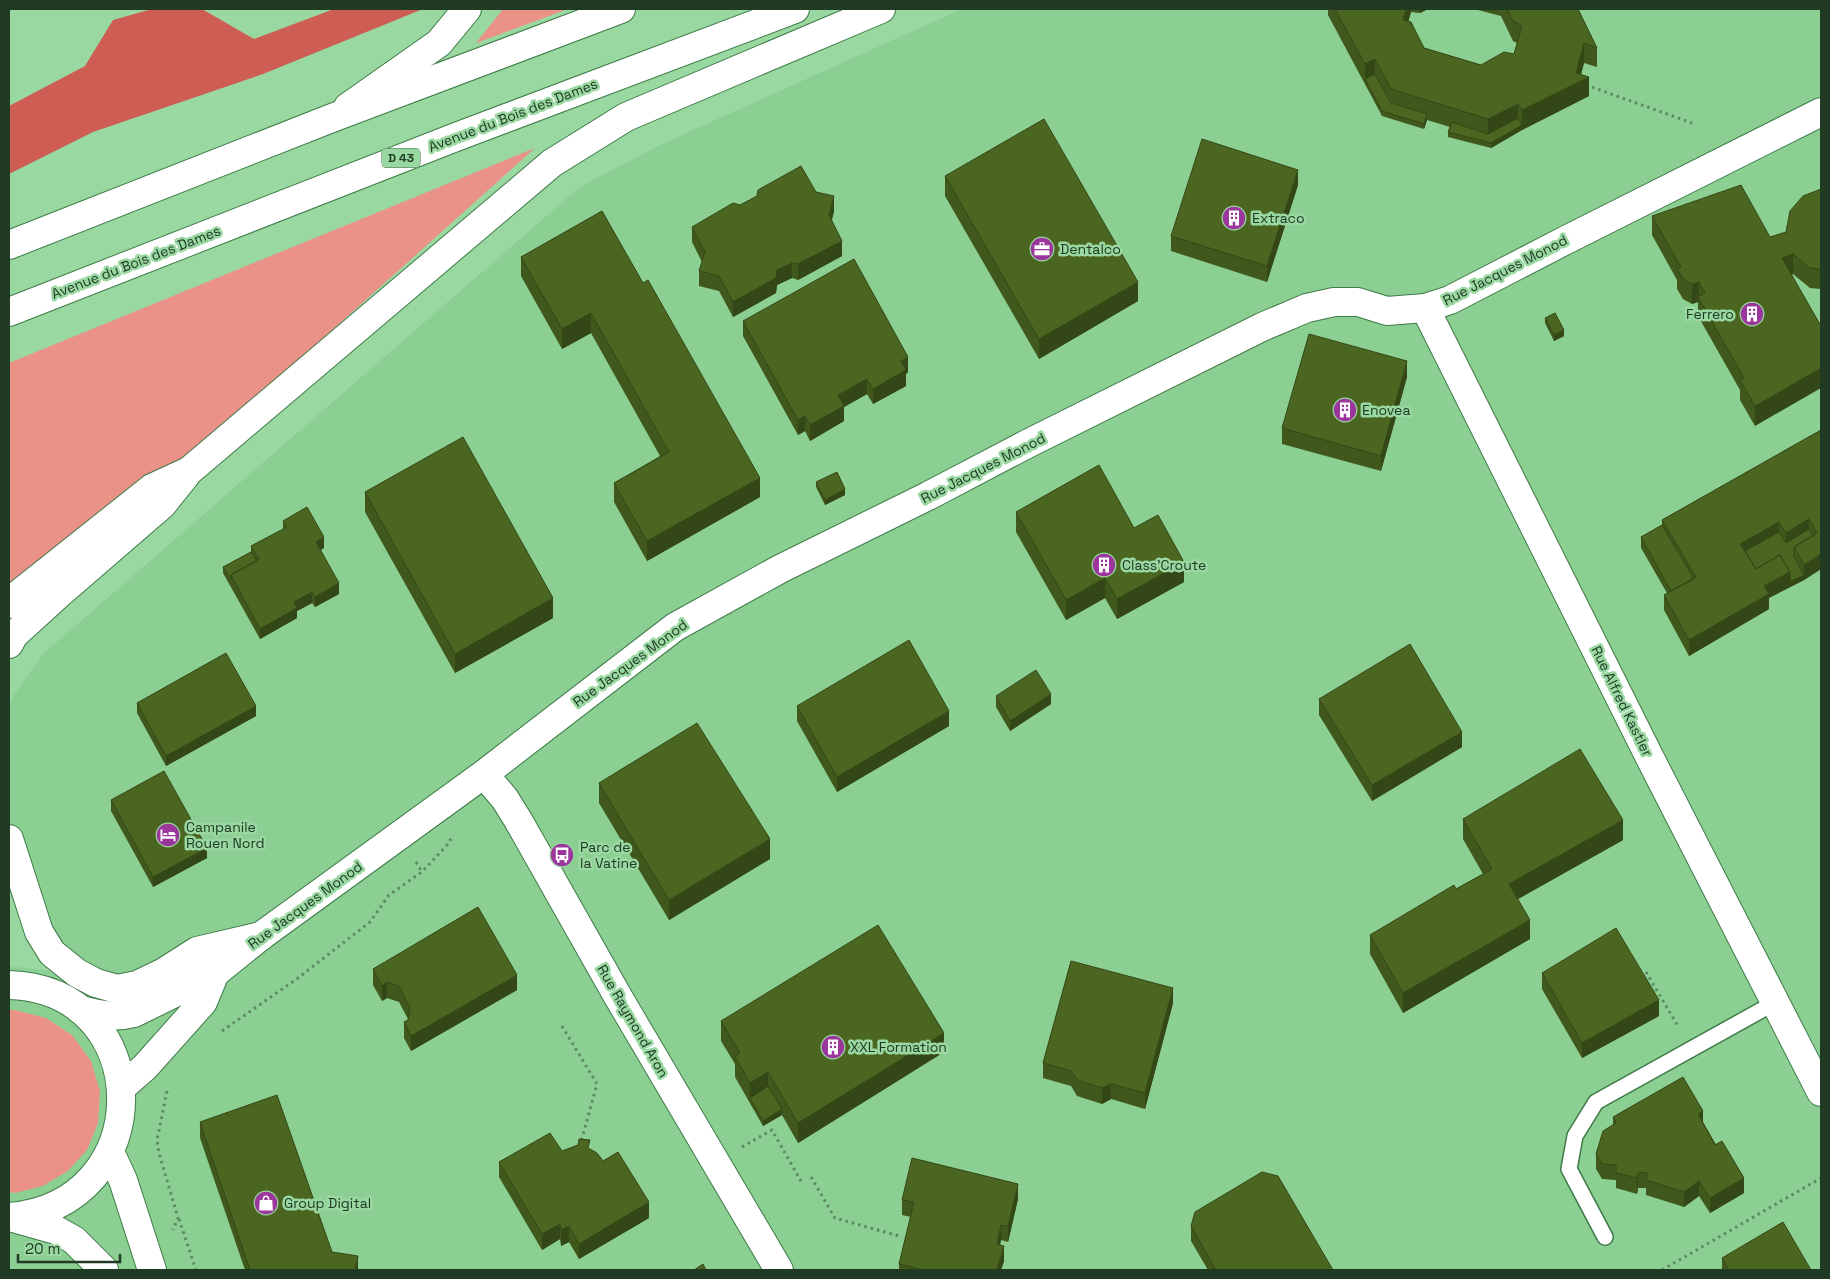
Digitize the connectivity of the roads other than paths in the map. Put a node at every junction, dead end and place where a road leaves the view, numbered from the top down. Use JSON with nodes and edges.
{"nodes":[{"id":1,"x":467,"y":9,"type":"edge"},
{"id":2,"x":621,"y":9,"type":"edge"},
{"id":3,"x":795,"y":9,"type":"edge"},
{"id":4,"x":881,"y":9,"type":"edge"},
{"id":5,"x":1821,"y":112,"type":"edge"},
{"id":6,"x":332,"y":118,"type":"junction"},
{"id":7,"x":9,"y":245,"type":"edge"},
{"id":8,"x":1426,"y":308,"type":"junction"},
{"id":9,"x":9,"y":312,"type":"edge"},
{"id":10,"x":189,"y":471,"type":"junction"},
{"id":11,"x":9,"y":604,"type":"edge"},
{"id":12,"x":9,"y":644,"type":"edge"},
{"id":13,"x":484,"y":774,"type":"junction"},
{"id":14,"x":9,"y":839,"type":"edge"},
{"id":15,"x":261,"y":936,"type":"junction"},
{"id":16,"x":215,"y":973,"type":"junction"},
{"id":17,"x":9,"y":986,"type":"edge"},
{"id":18,"x":1776,"y":1002,"type":"junction"},
{"id":19,"x":81,"y":1010,"type":"junction"},
{"id":20,"x":121,"y":1088,"type":"junction"},
{"id":21,"x":1821,"y":1092,"type":"edge"},
{"id":22,"x":110,"y":1152,"type":"junction"},
{"id":23,"x":10,"y":1217,"type":"edge"},
{"id":24,"x":1605,"y":1237,"type":"dead end"},
{"id":25,"x":104,"y":1270,"type":"edge"},
{"id":26,"x":152,"y":1270,"type":"edge"},
{"id":27,"x":780,"y":1270,"type":"edge"}],
"edges":[{"from":1,"to":6,"type":"main road"},
{"from":2,"to":6,"type":"main road"},
{"from":3,"to":9,"type":"main road","name":"Avenue du Bois des Dames","number":"D 43"},
{"from":4,"to":10,"type":"main road"},
{"from":5,"to":8,"type":"main road","name":"Rue Jacques Monod"},
{"from":6,"to":7,"type":"main road"},
{"from":8,"to":13,"type":"main road","name":"Rue Jacques Monod"},
{"from":8,"to":18,"type":"main road","name":"Rue Alfred Kastler"},
{"from":10,"to":11,"type":"main road"},
{"from":10,"to":12,"type":"main road"},
{"from":13,"to":15,"type":"main road","name":"Rue Jacques Monod"},
{"from":13,"to":27,"type":"main road","name":"Rue Raymond Aron"},
{"from":14,"to":15,"type":"main road"},
{"from":15,"to":16,"type":"main road","name":"Rue Jacques Monod"},
{"from":16,"to":19,"type":"main road","name":"Rue Jacques Monod"},
{"from":16,"to":20,"type":"main road","name":"Rue Jacques Monod"},
{"from":17,"to":19,"type":"main road"},
{"from":18,"to":21,"type":"main road","name":"Rue Alfred Kastler"},
{"from":18,"to":24,"type":"lane"},
{"from":19,"to":20,"type":"main road"},
{"from":20,"to":22,"type":"main road"},
{"from":22,"to":23,"type":"main road"},
{"from":22,"to":26,"type":"main road"},
{"from":23,"to":25,"type":"main road"}]}
